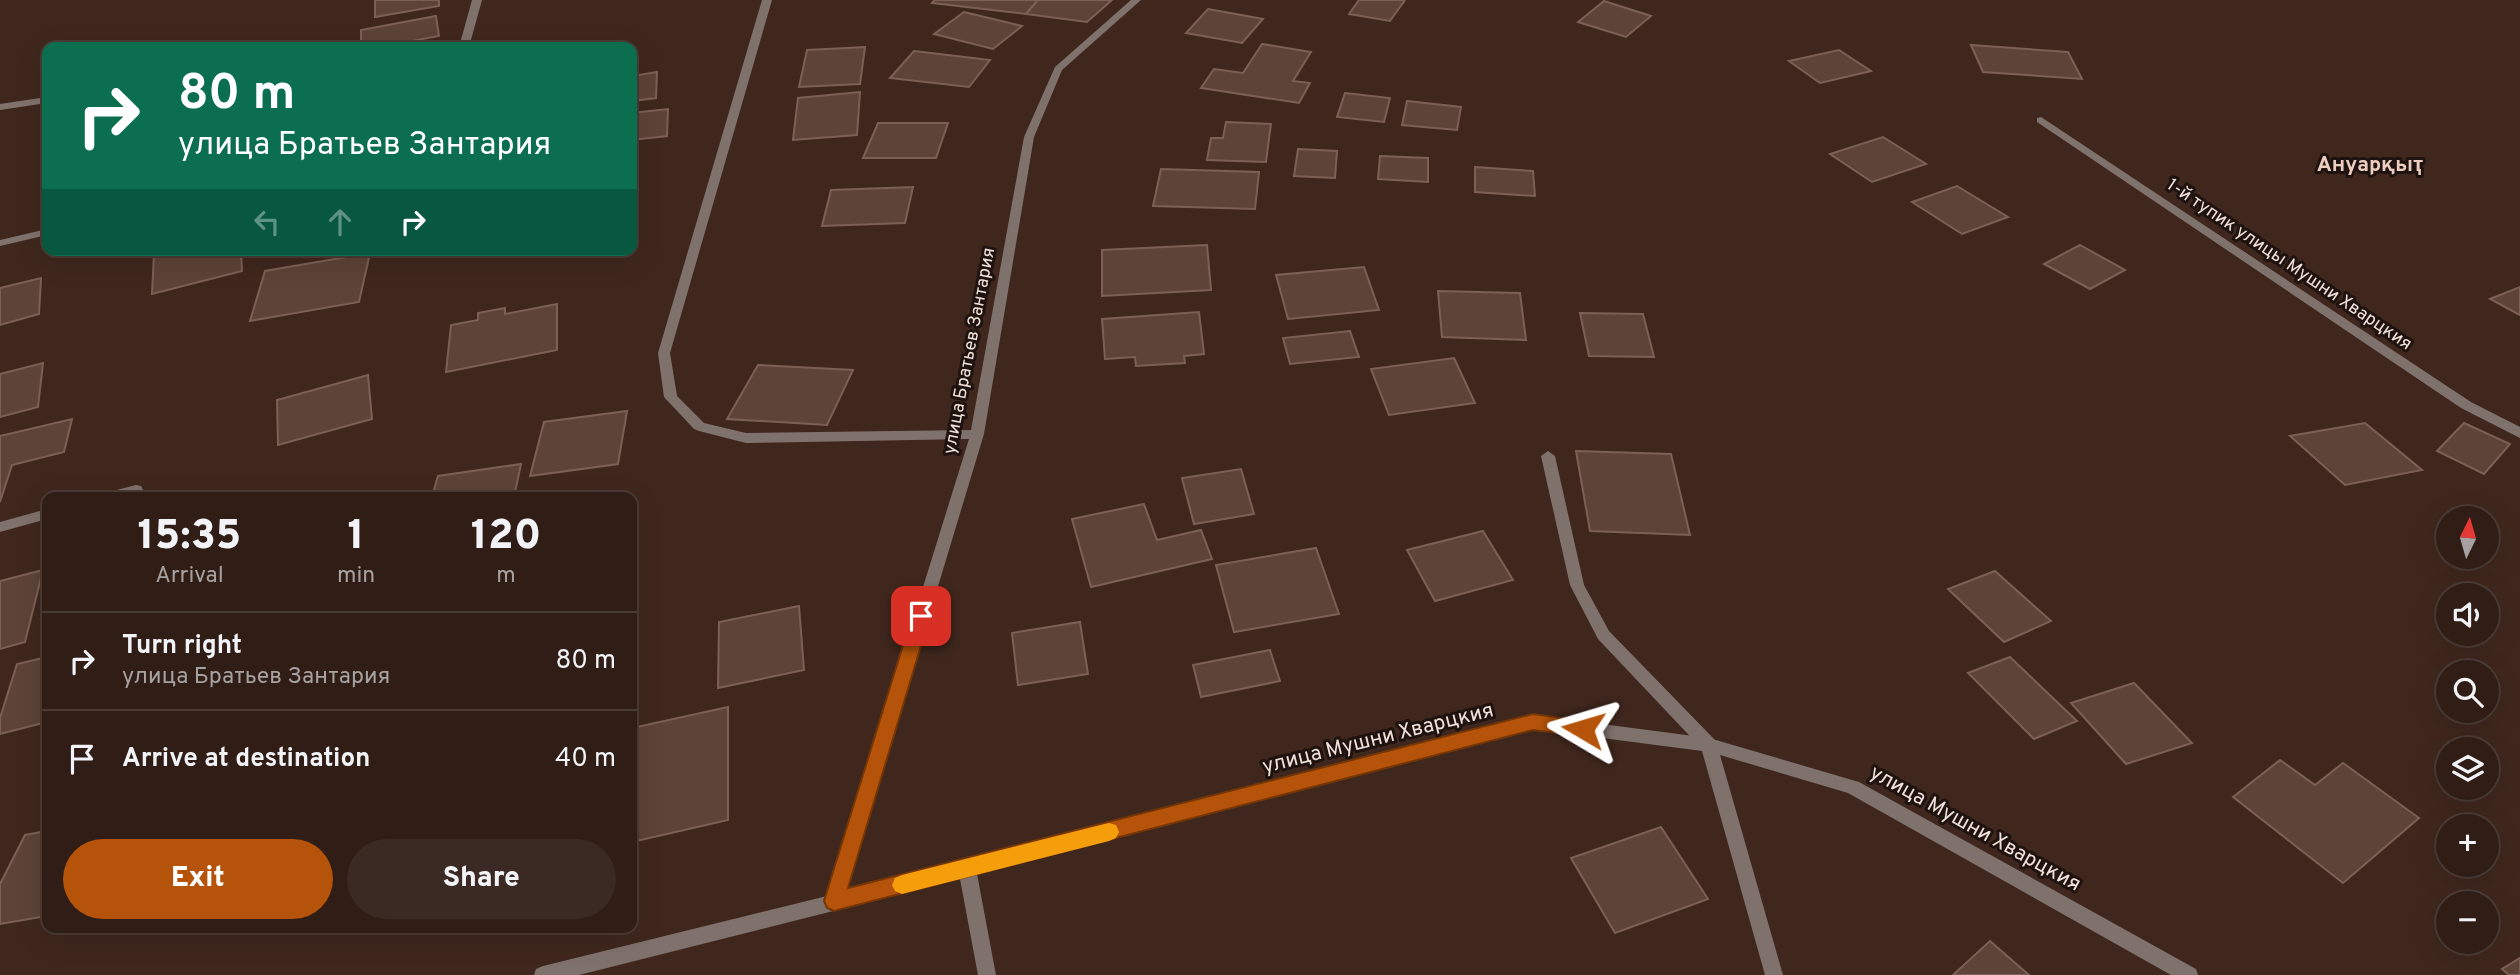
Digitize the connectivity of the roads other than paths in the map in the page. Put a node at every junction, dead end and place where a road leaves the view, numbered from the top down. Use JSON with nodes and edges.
{"nodes":[{"id":1,"x":477,"y":0,"type":"edge"},
{"id":2,"x":767,"y":0,"type":"edge"},
{"id":3,"x":1136,"y":0,"type":"edge"},
{"id":4,"x":465,"y":42,"type":"edge"},
{"id":5,"x":42,"y":101,"type":"edge"},
{"id":6,"x":0,"y":107,"type":"edge"},
{"id":7,"x":2041,"y":120,"type":"dead end"},
{"id":8,"x":42,"y":233,"type":"edge"},
{"id":9,"x":0,"y":243,"type":"edge"},
{"id":10,"x":2520,"y":433,"type":"edge"},
{"id":11,"x":977,"y":434,"type":"junction"},
{"id":12,"x":1548,"y":456,"type":"dead end"},
{"id":13,"x":136,"y":490,"type":"dead end"},
{"id":14,"x":129,"y":492,"type":"edge"},
{"id":15,"x":42,"y":515,"type":"edge"},
{"id":16,"x":0,"y":527,"type":"edge"},
{"id":17,"x":1709,"y":744,"type":"junction"},
{"id":18,"x":967,"y":869,"type":"junction"},
{"id":19,"x":834,"y":901,"type":"junction"},
{"id":20,"x":543,"y":975,"type":"edge"},
{"id":21,"x":987,"y":975,"type":"edge"},
{"id":22,"x":1774,"y":975,"type":"edge"},
{"id":23,"x":2189,"y":975,"type":"edge"}],
"edges":[{"from":1,"to":4,"type":"street"},
{"from":2,"to":11,"type":"street"},
{"from":3,"to":11,"type":"street","name":"улица Братьев Зантария"},
{"from":5,"to":6,"type":"street"},
{"from":7,"to":10,"type":"street","name":"1-й тупик улицы Мушни Хварцкия"},
{"from":8,"to":9,"type":"street"},
{"from":11,"to":19,"type":"street","name":"улица Братьев Зантария"},
{"from":12,"to":17,"type":"street"},
{"from":13,"to":14,"type":"street"},
{"from":15,"to":16,"type":"street"},
{"from":17,"to":18,"type":"street","name":"улица Мушни Хварцкия"},
{"from":17,"to":22,"type":"street"},
{"from":17,"to":23,"type":"street","name":"улица Мушни Хварцкия"},
{"from":18,"to":19,"type":"street","name":"улица Мушни Хварцкия"},
{"from":18,"to":21,"type":"street"},
{"from":19,"to":20,"type":"street","name":"улица Мушни Хварцкия"}]}
